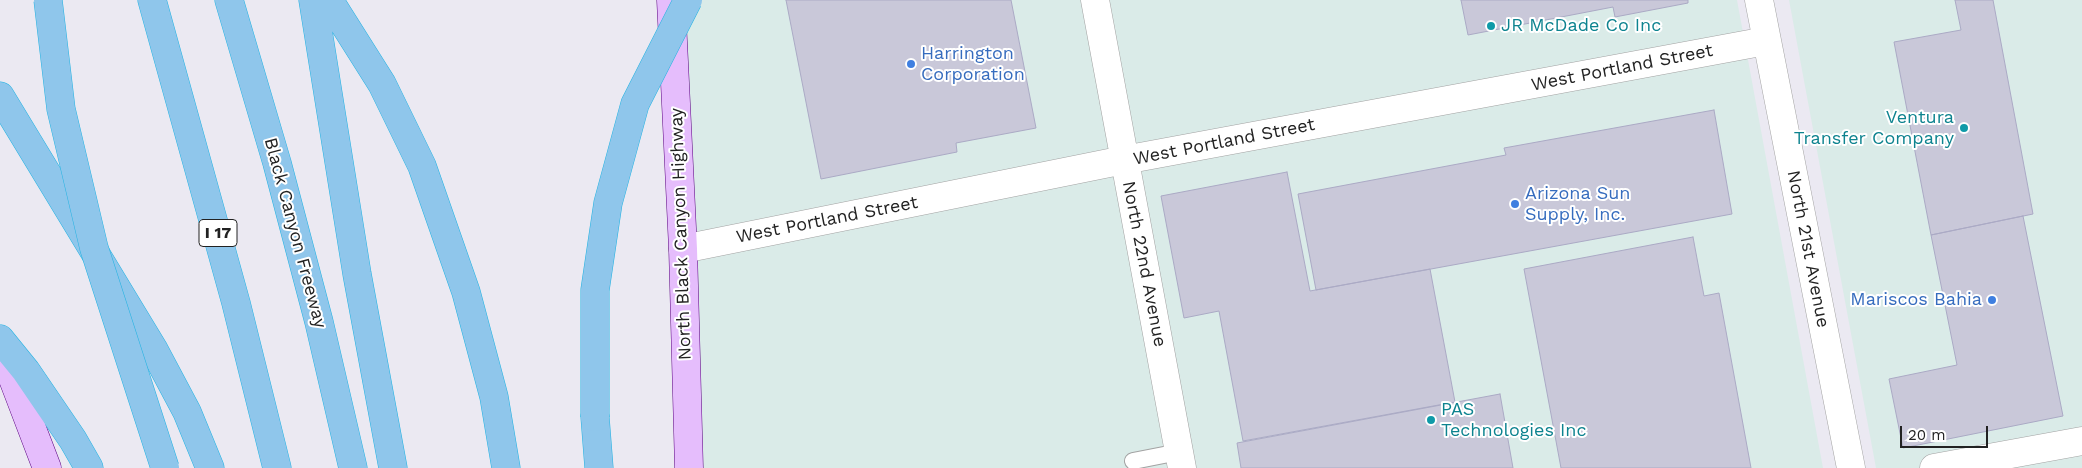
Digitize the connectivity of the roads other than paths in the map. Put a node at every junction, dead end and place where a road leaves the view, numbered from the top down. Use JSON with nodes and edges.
{"nodes":[{"id":1,"x":48,"y":0,"type":"edge"},
{"id":2,"x":152,"y":0,"type":"edge"},
{"id":3,"x":229,"y":0,"type":"edge"},
{"id":4,"x":313,"y":0,"type":"edge"},
{"id":5,"x":329,"y":0,"type":"edge"},
{"id":6,"x":672,"y":0,"type":"edge"},
{"id":7,"x":688,"y":0,"type":"edge"},
{"id":8,"x":1095,"y":0,"type":"edge"},
{"id":9,"x":1759,"y":0,"type":"edge"},
{"id":10,"x":1766,"y":41,"type":"junction"},
{"id":11,"x":0,"y":96,"type":"edge"},
{"id":12,"x":1124,"y":160,"type":"junction"},
{"id":13,"x":683,"y":249,"type":"junction"},
{"id":14,"x":0,"y":338,"type":"edge"},
{"id":15,"x":0,"y":345,"type":"edge"},
{"id":16,"x":2082,"y":441,"type":"edge"},
{"id":17,"x":1181,"y":460,"type":"edge"},
{"id":18,"x":1133,"y":461,"type":"dead end"},
{"id":19,"x":505,"y":462,"type":"edge"},
{"id":20,"x":47,"y":468,"type":"edge"},
{"id":21,"x":89,"y":468,"type":"edge"},
{"id":22,"x":165,"y":468,"type":"edge"},
{"id":23,"x":210,"y":468,"type":"edge"},
{"id":24,"x":277,"y":468,"type":"edge"},
{"id":25,"x":353,"y":468,"type":"edge"},
{"id":26,"x":393,"y":468,"type":"edge"},
{"id":27,"x":599,"y":468,"type":"edge"},
{"id":28,"x":689,"y":468,"type":"edge"},
{"id":29,"x":1851,"y":468,"type":"edge"},
{"id":30,"x":1934,"y":468,"type":"edge"}],
"edges":[{"from":1,"to":22,"type":"highway","bridge":true},
{"from":2,"to":24,"type":"highway","number":"I 17"},
{"from":3,"to":25,"type":"highway","name":"Black Canyon Freeway"},
{"from":4,"to":26,"type":"highway"},
{"from":5,"to":19,"type":"highway"},
{"from":6,"to":13,"type":"main road","name":"North Black Canyon Highway"},
{"from":7,"to":27,"type":"highway","bridge":true},
{"from":8,"to":12,"type":"street","name":"North 22nd Avenue"},
{"from":9,"to":10,"type":"street","name":"North 21st Avenue"},
{"from":10,"to":12,"type":"street","name":"West Portland Street"},
{"from":10,"to":29,"type":"street","name":"North 21st Avenue"},
{"from":11,"to":23,"type":"highway"},
{"from":12,"to":13,"type":"street","name":"West Portland Street"},
{"from":12,"to":17,"type":"street","name":"North 22nd Avenue"},
{"from":13,"to":28,"type":"main road","name":"North Black Canyon Highway"},
{"from":14,"to":21,"type":"highway"},
{"from":15,"to":20,"type":"main road"},
{"from":16,"to":30,"type":"street"},
{"from":17,"to":18,"type":"lane"}]}
